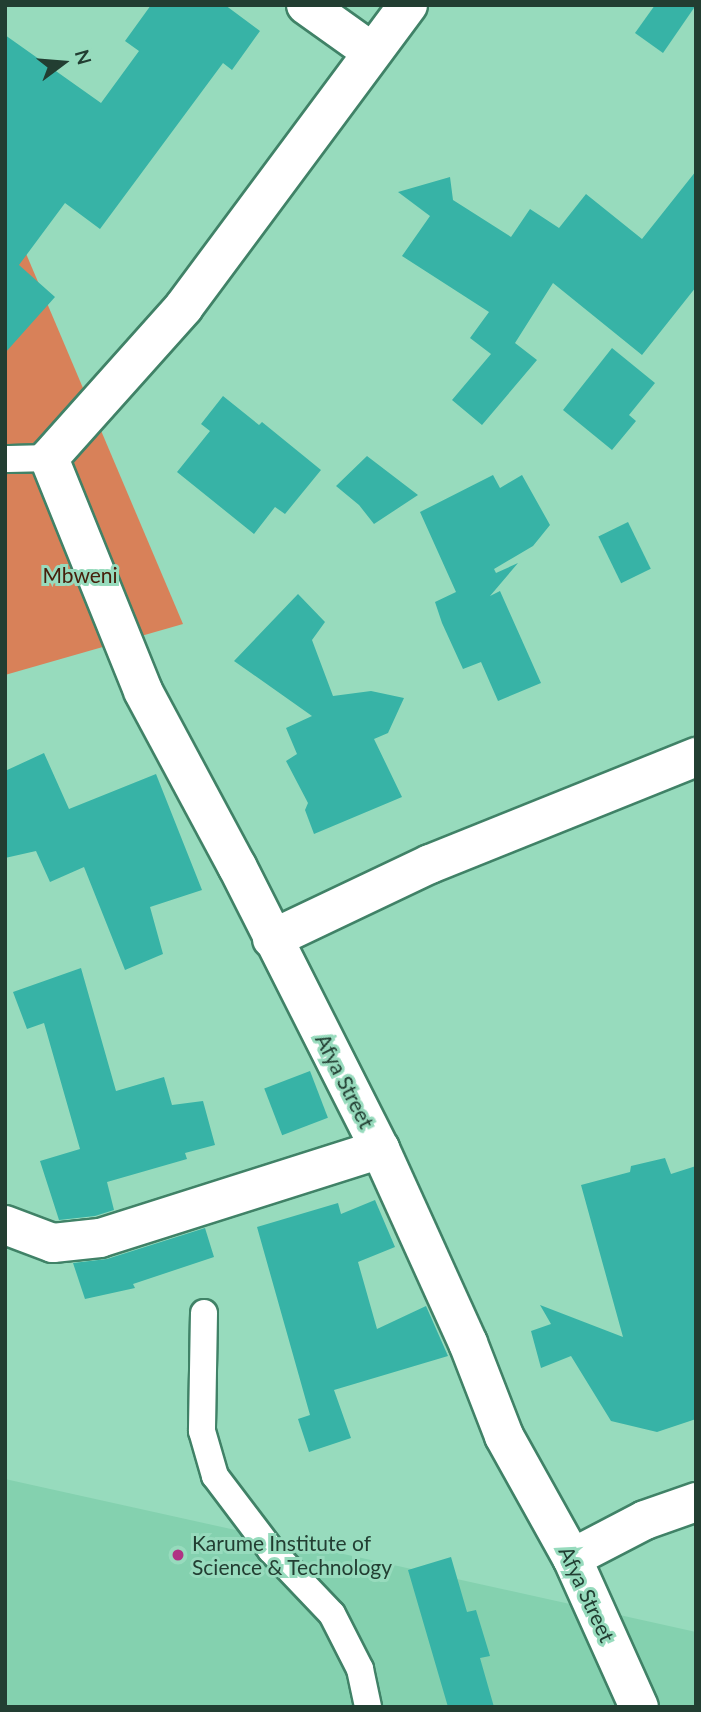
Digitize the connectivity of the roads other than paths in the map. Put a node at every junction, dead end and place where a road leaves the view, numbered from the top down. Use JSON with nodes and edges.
{"nodes":[{"id":1,"x":306,"y":5,"type":"edge"},
{"id":2,"x":408,"y":5,"type":"edge"},
{"id":3,"x":372,"y":52,"type":"junction"},
{"id":4,"x":49,"y":458,"type":"junction"},
{"id":5,"x":5,"y":460,"type":"edge"},
{"id":6,"x":696,"y":757,"type":"edge"},
{"id":7,"x":272,"y":939,"type":"junction"},
{"id":8,"x":380,"y":1149,"type":"junction"},
{"id":9,"x":5,"y":1225,"type":"edge"},
{"id":10,"x":204,"y":1313,"type":"dead end"},
{"id":11,"x":696,"y":1502,"type":"edge"},
{"id":12,"x":572,"y":1558,"type":"junction"},
{"id":13,"x":368,"y":1707,"type":"edge"},
{"id":14,"x":639,"y":1707,"type":"edge"}],
"edges":[{"from":1,"to":3,"type":"street"},
{"from":2,"to":3,"type":"street"},
{"from":3,"to":4,"type":"street"},
{"from":4,"to":5,"type":"lane"},
{"from":4,"to":7,"type":"street","name":"Afya Street"},
{"from":6,"to":7,"type":"street"},
{"from":7,"to":8,"type":"street","name":"Afya Street"},
{"from":8,"to":9,"type":"street"},
{"from":8,"to":12,"type":"street","name":"Afya Street"},
{"from":10,"to":13,"type":"lane"},
{"from":11,"to":12,"type":"street"},
{"from":12,"to":14,"type":"street","name":"Afya Street"}]}
